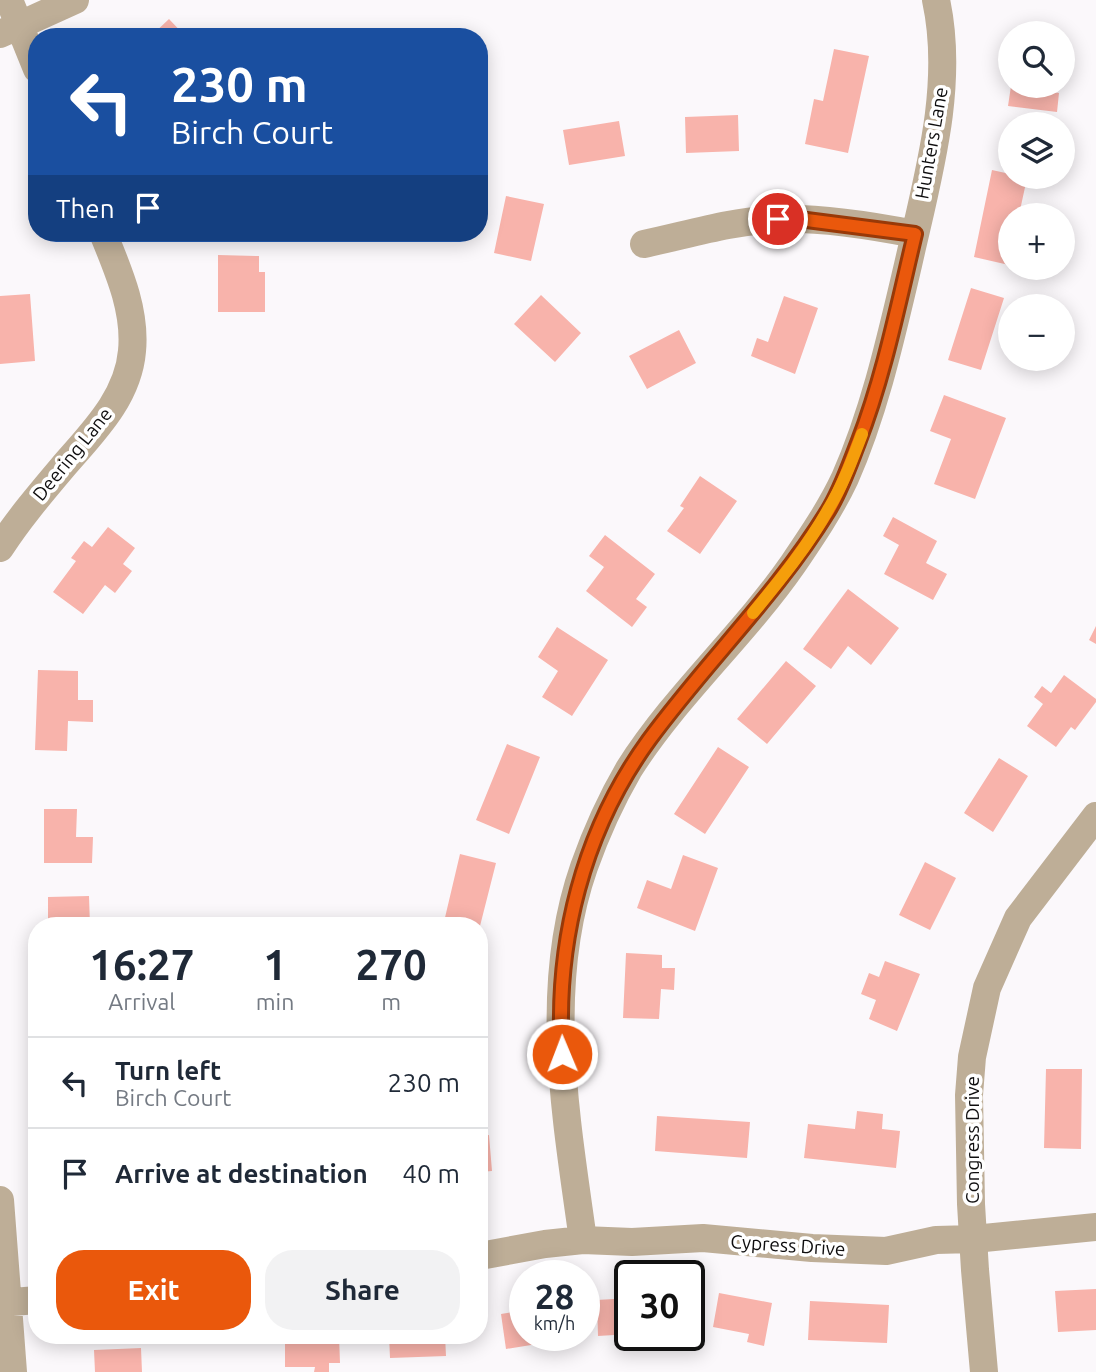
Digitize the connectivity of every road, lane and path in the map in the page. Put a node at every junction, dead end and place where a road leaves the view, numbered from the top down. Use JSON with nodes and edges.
{"nodes":[{"id":1,"x":9,"y":0,"type":"edge"},
{"id":2,"x":75,"y":0,"type":"edge"},
{"id":3,"x":936,"y":0,"type":"edge"},
{"id":4,"x":10,"y":30,"type":"edge"},
{"id":5,"x":28,"y":56,"type":"edge"},
{"id":6,"x":915,"y":234,"type":"junction"},
{"id":7,"x":107,"y":242,"type":"edge"},
{"id":8,"x":644,"y":244,"type":"dead end"},
{"id":9,"x":0,"y":548,"type":"edge"},
{"id":10,"x":1096,"y":816,"type":"edge"},
{"id":11,"x":0,"y":1200,"type":"edge"},
{"id":12,"x":1096,"y":1227,"type":"edge"},
{"id":13,"x":974,"y":1239,"type":"junction"},
{"id":14,"x":583,"y":1240,"type":"junction"},
{"id":15,"x":488,"y":1255,"type":"edge"},
{"id":16,"x":28,"y":1301,"type":"edge"},
{"id":17,"x":4,"y":1303,"type":"edge"},
{"id":18,"x":13,"y":1372,"type":"edge"},
{"id":19,"x":984,"y":1372,"type":"edge"}],
"edges":[{"from":1,"to":4,"type":"street"},
{"from":2,"to":4,"type":"street"},
{"from":3,"to":6,"type":"street","name":"Hunters Lane"},
{"from":4,"to":5,"type":"street"},
{"from":6,"to":8,"type":"street"},
{"from":6,"to":14,"type":"street","name":"Hunters Lane"},
{"from":7,"to":9,"type":"street","name":"Deering Lane"},
{"from":10,"to":13,"type":"street","name":"Congress Drive"},
{"from":11,"to":17,"type":"street"},
{"from":12,"to":13,"type":"street","name":"Cypress Drive"},
{"from":13,"to":14,"type":"street","name":"Cypress Drive"},
{"from":13,"to":19,"type":"street","name":"Congress Drive"},
{"from":14,"to":15,"type":"street","name":"Cypress Drive"},
{"from":16,"to":17,"type":"street"},
{"from":17,"to":18,"type":"street"}]}
